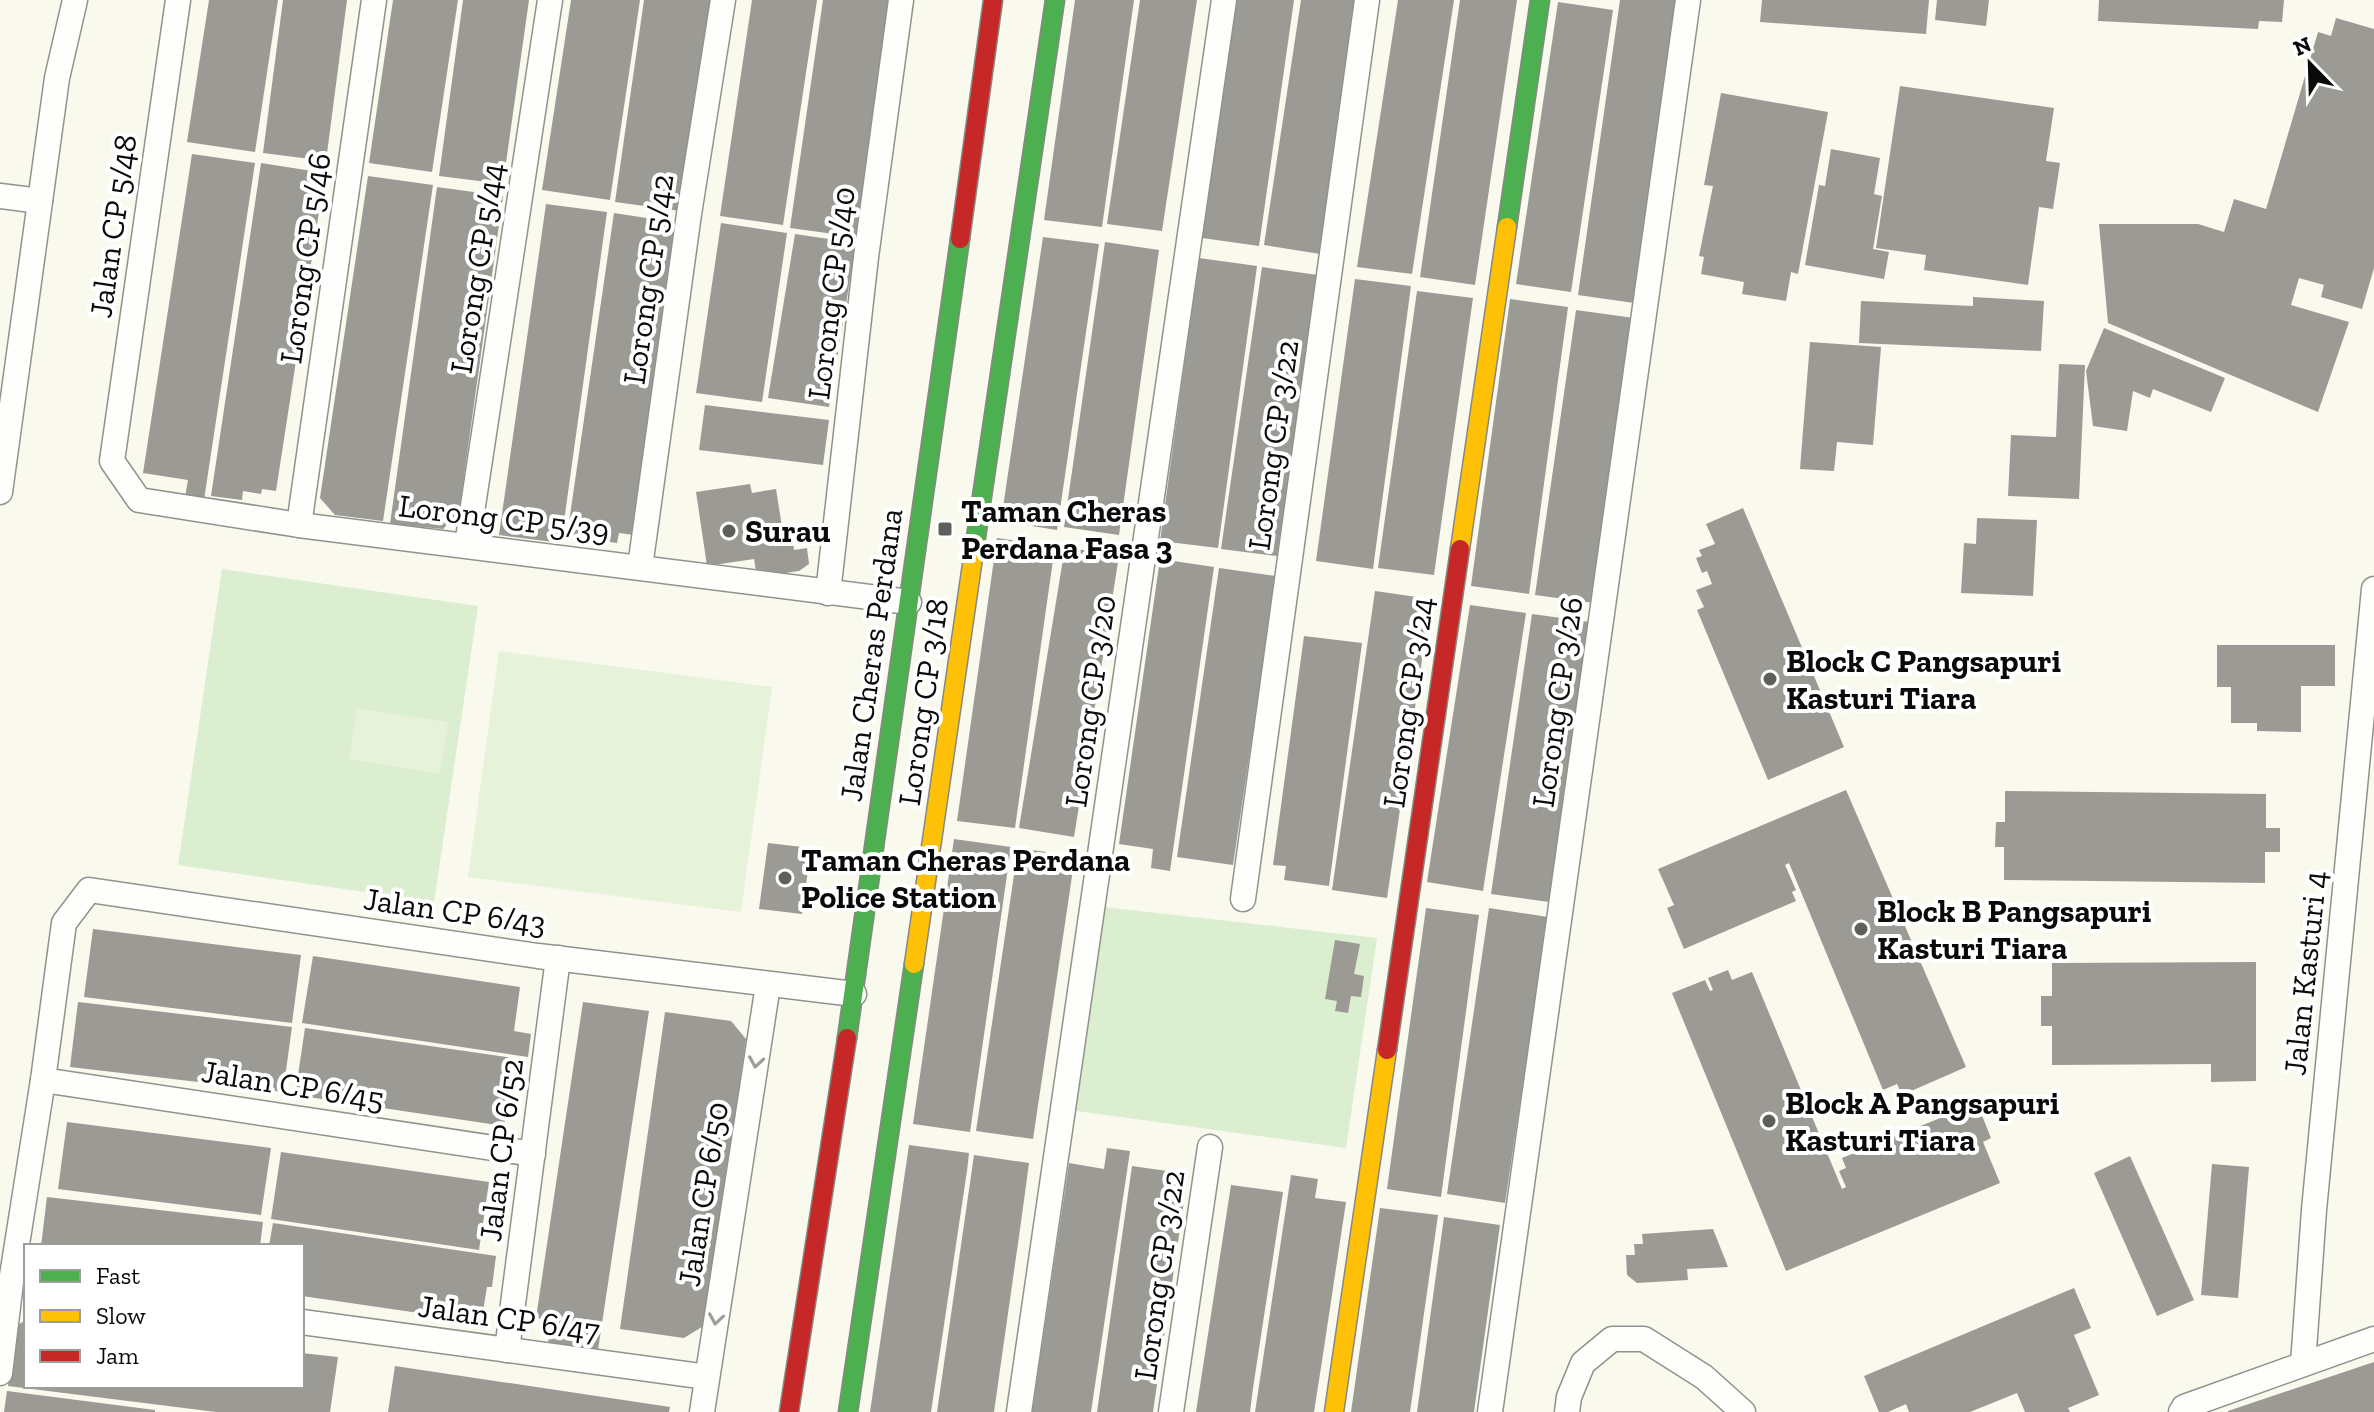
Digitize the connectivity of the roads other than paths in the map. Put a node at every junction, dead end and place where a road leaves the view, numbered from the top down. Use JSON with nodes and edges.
{"nodes":[{"id":1,"x":75,"y":0,"type":"edge"},
{"id":2,"x":178,"y":0,"type":"edge"},
{"id":3,"x":374,"y":0,"type":"edge"},
{"id":4,"x":550,"y":0,"type":"edge"},
{"id":5,"x":723,"y":0,"type":"edge"},
{"id":6,"x":901,"y":0,"type":"edge"},
{"id":7,"x":993,"y":0,"type":"edge"},
{"id":8,"x":1055,"y":0,"type":"edge"},
{"id":9,"x":1224,"y":0,"type":"edge"},
{"id":10,"x":1367,"y":0,"type":"edge"},
{"id":11,"x":1540,"y":0,"type":"edge"},
{"id":12,"x":1688,"y":0,"type":"edge"},
{"id":13,"x":0,"y":196,"type":"edge"},
{"id":14,"x":40,"y":201,"type":"junction"},
{"id":15,"x":112,"y":461,"type":"joint"},
{"id":16,"x":0,"y":492,"type":"edge"},
{"id":17,"x":299,"y":525,"type":"junction"},
{"id":18,"x":467,"y":545,"type":"junction"},
{"id":19,"x":640,"y":567,"type":"junction"},
{"id":20,"x":2374,"y":589,"type":"edge"},
{"id":21,"x":828,"y":593,"type":"junction"},
{"id":22,"x":909,"y":602,"type":"junction"},
{"id":23,"x":2365,"y":779,"type":"edge"},
{"id":24,"x":1243,"y":899,"type":"dead end"},
{"id":25,"x":558,"y":958,"type":"junction"},
{"id":26,"x":768,"y":985,"type":"junction"},
{"id":27,"x":854,"y":994,"type":"junction"},
{"id":28,"x":43,"y":1080,"type":"junction"},
{"id":29,"x":1210,"y":1147,"type":"dead end"},
{"id":30,"x":533,"y":1154,"type":"junction"},
{"id":31,"x":19,"y":1283,"type":"edge"},
{"id":32,"x":304,"y":1322,"type":"edge"},
{"id":33,"x":2374,"y":1339,"type":"edge"},
{"id":34,"x":507,"y":1350,"type":"junction"},
{"id":35,"x":2303,"y":1364,"type":"junction"},
{"id":36,"x":0,"y":1373,"type":"edge"},
{"id":37,"x":707,"y":1377,"type":"junction"},
{"id":38,"x":702,"y":1412,"type":"edge"},
{"id":39,"x":789,"y":1412,"type":"edge"},
{"id":40,"x":848,"y":1412,"type":"edge"},
{"id":41,"x":1019,"y":1412,"type":"edge"},
{"id":42,"x":1171,"y":1412,"type":"edge"},
{"id":43,"x":1334,"y":1412,"type":"edge"},
{"id":44,"x":1490,"y":1412,"type":"edge"},
{"id":45,"x":1567,"y":1412,"type":"edge"},
{"id":46,"x":1743,"y":1412,"type":"edge"},
{"id":47,"x":2181,"y":1412,"type":"edge"}],
"edges":[{"from":1,"to":14,"type":"street"},
{"from":2,"to":15,"type":"street","name":"Jalan CP 5/48"},
{"from":3,"to":17,"type":"street","name":"Lorong CP 5/46"},
{"from":4,"to":18,"type":"street","name":"Lorong CP 5/44"},
{"from":5,"to":19,"type":"street","name":"Lorong CP 5/42"},
{"from":6,"to":21,"type":"street","name":"Lorong CP 5/40"},
{"from":7,"to":22,"type":"street","name":"Jalan Cheras Perdana"},
{"from":8,"to":40,"type":"street","name":"Lorong CP 3/18"},
{"from":9,"to":41,"type":"street","name":"Lorong CP 3/20"},
{"from":10,"to":24,"type":"street","name":"Lorong CP 3/22"},
{"from":11,"to":43,"type":"street","name":"Lorong CP 3/24"},
{"from":12,"to":44,"type":"street","name":"Lorong CP 3/26"},
{"from":13,"to":14,"type":"street"},
{"from":14,"to":16,"type":"street"},
{"from":15,"to":17,"type":"street","name":"Lorong CP 5/39"},
{"from":17,"to":18,"type":"street","name":"Lorong CP 5/39"},
{"from":18,"to":19,"type":"street","name":"Lorong CP 5/39"},
{"from":19,"to":21,"type":"street","name":"Lorong CP 5/39"},
{"from":20,"to":23,"type":"street","name":"Jalan Kasturi 4"},
{"from":21,"to":22,"type":"street","name":"Lorong CP 5/39"},
{"from":22,"to":27,"type":"street","name":"Jalan Cheras Perdana"},
{"from":23,"to":35,"type":"street","name":"Jalan Kasturi 4"},
{"from":25,"to":26,"type":"street","name":"Jalan CP 6/43"},
{"from":25,"to":28,"type":"street","name":"Jalan CP 6/43"},
{"from":25,"to":30,"type":"street","name":"Jalan CP 6/52"},
{"from":26,"to":27,"type":"street","name":"Jalan CP 6/43"},
{"from":26,"to":37,"type":"street","name":"Jalan CP 6/50","one_way":true},
{"from":27,"to":39,"type":"street","name":"Jalan Cheras Perdana"},
{"from":28,"to":30,"type":"street","name":"Jalan CP 6/45"},
{"from":28,"to":31,"type":"street"},
{"from":29,"to":42,"type":"street","name":"Lorong CP 3/22"},
{"from":30,"to":34,"type":"street","name":"Jalan CP 6/52"},
{"from":31,"to":36,"type":"street"},
{"from":32,"to":34,"type":"street","name":"Jalan CP 6/47"},
{"from":33,"to":35,"type":"street"},
{"from":34,"to":37,"type":"street","name":"Jalan CP 6/47"},
{"from":35,"to":47,"type":"street"},
{"from":37,"to":38,"type":"street","name":"Jalan CP 6/50"},
{"from":45,"to":46,"type":"street"}]}
